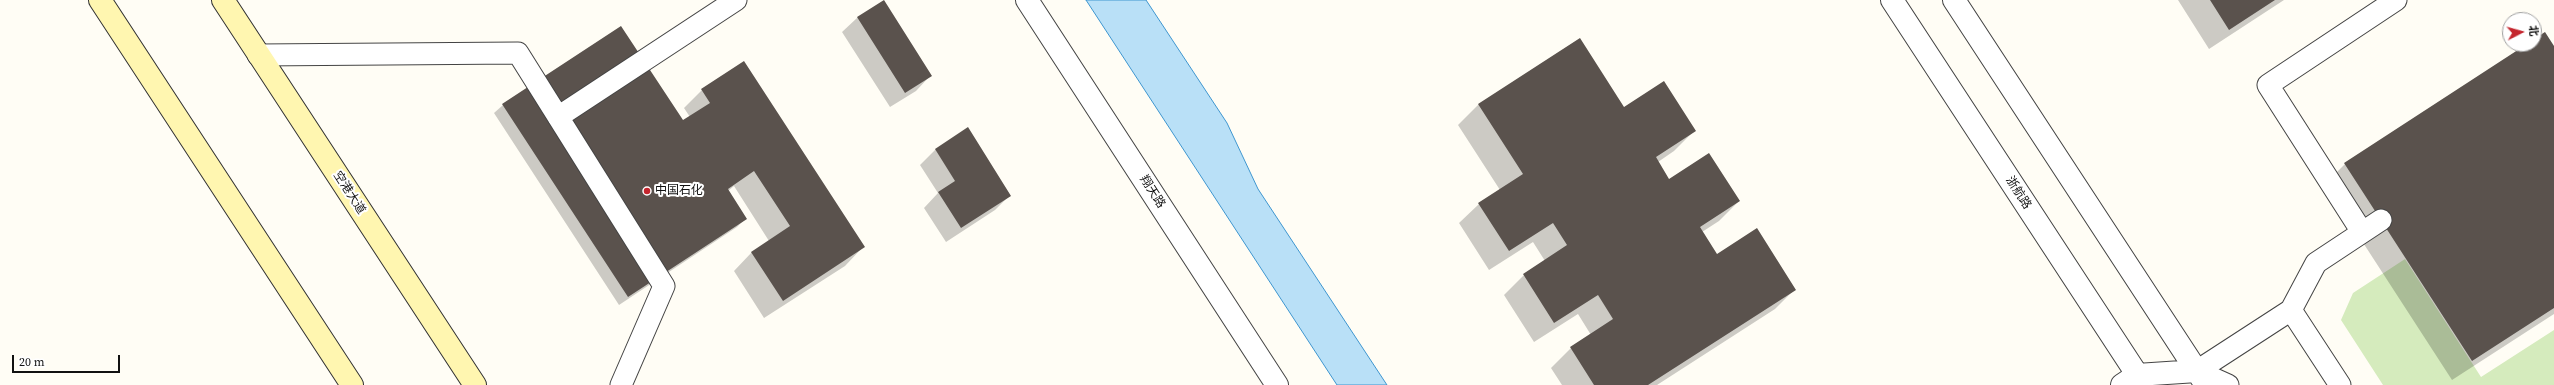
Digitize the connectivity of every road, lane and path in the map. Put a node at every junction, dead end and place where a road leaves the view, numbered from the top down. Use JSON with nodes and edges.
{"nodes":[{"id":1,"x":100,"y":0,"type":"edge"},
{"id":2,"x":222,"y":0,"type":"edge"},
{"id":3,"x":736,"y":0,"type":"edge"},
{"id":4,"x":1027,"y":0,"type":"edge"},
{"id":5,"x":1892,"y":0,"type":"edge"},
{"id":6,"x":1954,"y":0,"type":"edge"},
{"id":7,"x":2396,"y":0,"type":"edge"},
{"id":8,"x":258,"y":55,"type":"junction"},
{"id":9,"x":558,"y":117,"type":"junction"},
{"id":10,"x":2381,"y":220,"type":"dead end"},
{"id":11,"x":2362,"y":232,"type":"junction"},
{"id":12,"x":2291,"y":310,"type":"junction"},
{"id":13,"x":2197,"y":380,"type":"edge"},
{"id":14,"x":2134,"y":382,"type":"edge"},
{"id":15,"x":352,"y":385,"type":"edge"},
{"id":16,"x":475,"y":385,"type":"edge"},
{"id":17,"x":621,"y":385,"type":"edge"},
{"id":18,"x":1277,"y":385,"type":"edge"},
{"id":19,"x":2228,"y":385,"type":"edge"},
{"id":20,"x":2340,"y":385,"type":"edge"}],
"edges":[{"from":1,"to":15,"type":"main road"},
{"from":2,"to":8,"type":"main road","name":"空港大道"},
{"from":3,"to":9,"type":"lane"},
{"from":4,"to":18,"type":"street","name":"翔天路"},
{"from":5,"to":14,"type":"street","name":"浙航路"},
{"from":6,"to":13,"type":"street"},
{"from":7,"to":11,"type":"lane"},
{"from":8,"to":9,"type":"lane"},
{"from":8,"to":16,"type":"main road","name":"空港大道"},
{"from":9,"to":17,"type":"lane"},
{"from":10,"to":11,"type":"lane"},
{"from":11,"to":12,"type":"lane"},
{"from":12,"to":13,"type":"lane"},
{"from":12,"to":20,"type":"lane"},
{"from":13,"to":14,"type":"street"},
{"from":13,"to":19,"type":"lane"}]}
